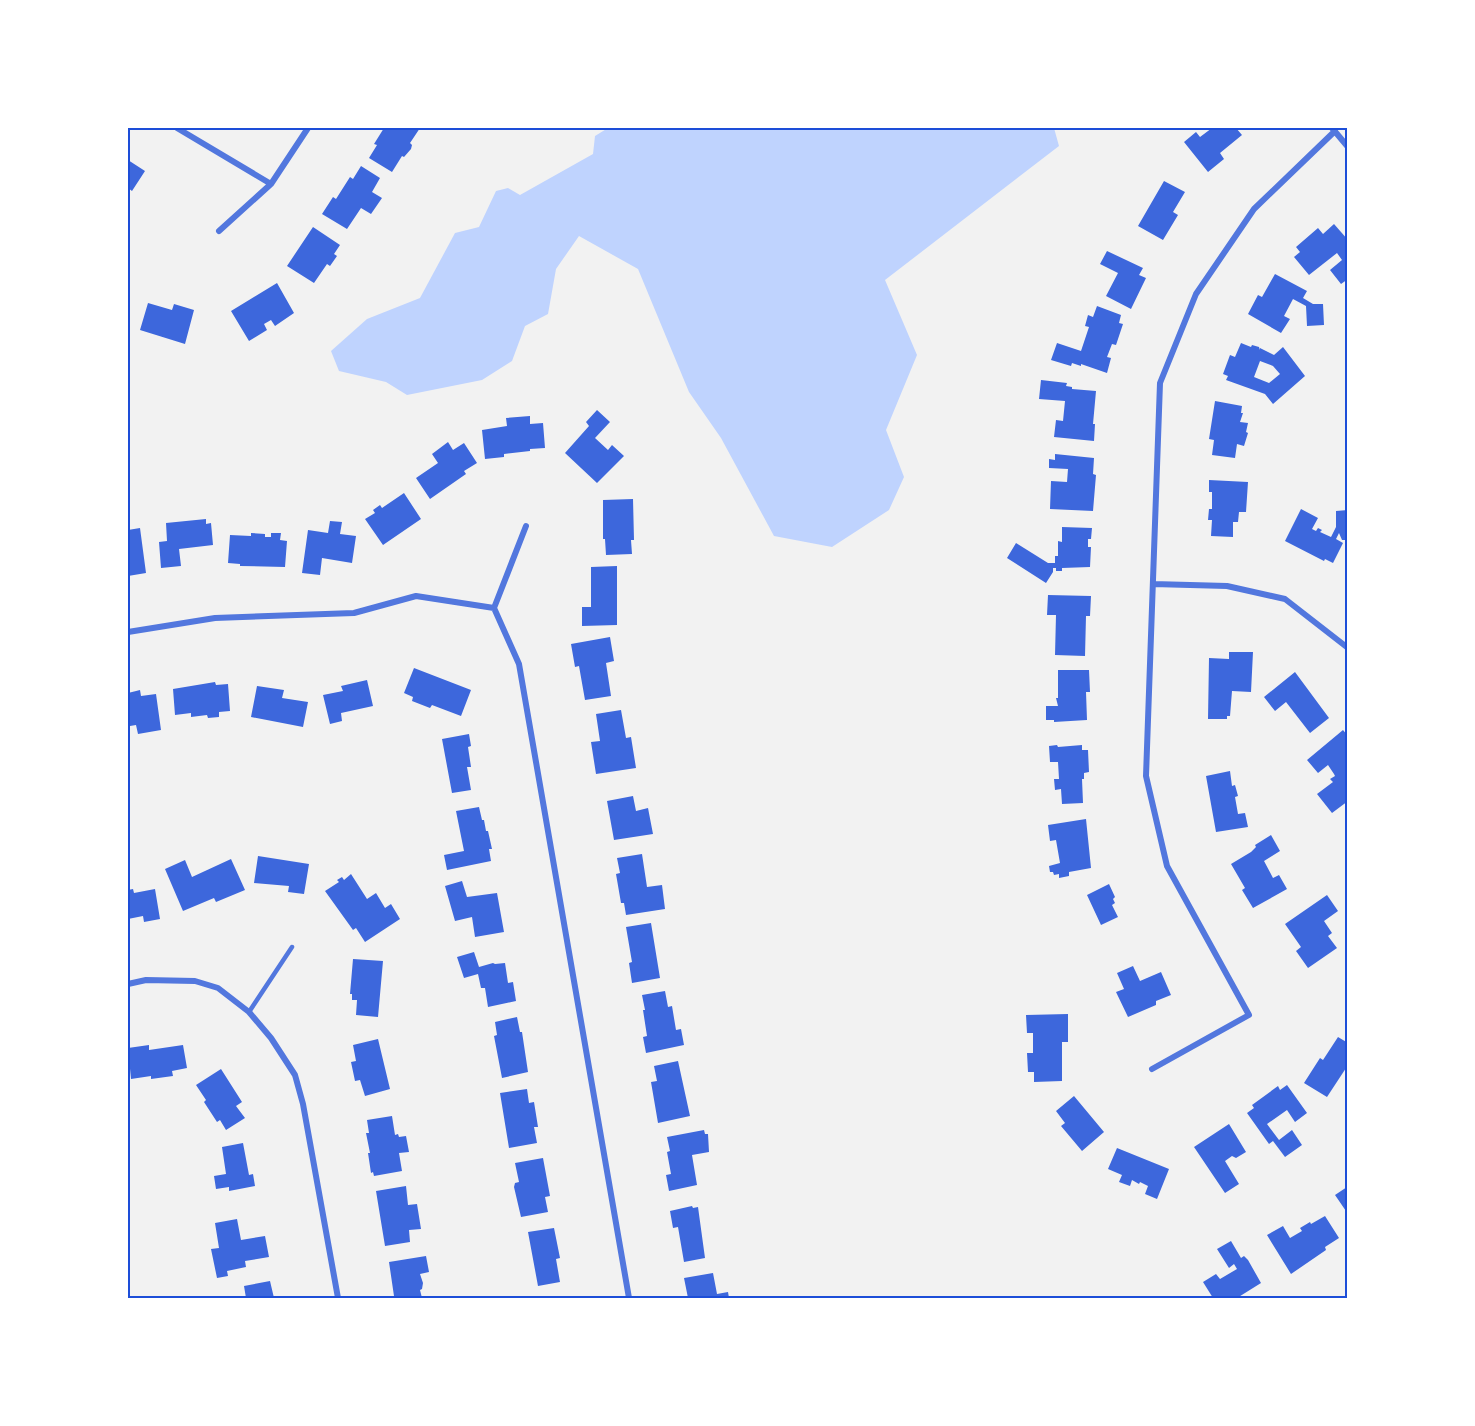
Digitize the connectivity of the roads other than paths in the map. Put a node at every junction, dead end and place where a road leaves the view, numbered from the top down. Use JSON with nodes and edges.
{"nodes":[{"id":1,"x":177,"y":128,"type":"edge"},
{"id":2,"x":308,"y":128,"type":"edge"},
{"id":3,"x":1334,"y":129,"type":"edge"},
{"id":4,"x":1347,"y":147,"type":"edge"},
{"id":5,"x":271,"y":184,"type":"junction"},
{"id":6,"x":219,"y":231,"type":"dead end"},
{"id":7,"x":526,"y":526,"type":"dead end"},
{"id":8,"x":1153,"y":584,"type":"junction"},
{"id":9,"x":494,"y":608,"type":"junction"},
{"id":10,"x":128,"y":632,"type":"edge"},
{"id":11,"x":1347,"y":648,"type":"edge"},
{"id":12,"x":292,"y":947,"type":"dead end"},
{"id":13,"x":128,"y":984,"type":"edge"},
{"id":14,"x":249,"y":1012,"type":"junction"},
{"id":15,"x":1152,"y":1070,"type":"dead end"},
{"id":16,"x":338,"y":1299,"type":"edge"},
{"id":17,"x":629,"y":1299,"type":"edge"}],
"edges":[{"from":1,"to":5,"type":"street"},
{"from":2,"to":5,"type":"street"},
{"from":3,"to":4,"type":"street"},
{"from":3,"to":8,"type":"street"},
{"from":5,"to":6,"type":"street"},
{"from":7,"to":9,"type":"street"},
{"from":8,"to":11,"type":"street"},
{"from":8,"to":15,"type":"street"},
{"from":9,"to":10,"type":"street"},
{"from":9,"to":17,"type":"street"},
{"from":12,"to":14,"type":"lane"},
{"from":13,"to":14,"type":"street"},
{"from":14,"to":16,"type":"street"}]}
